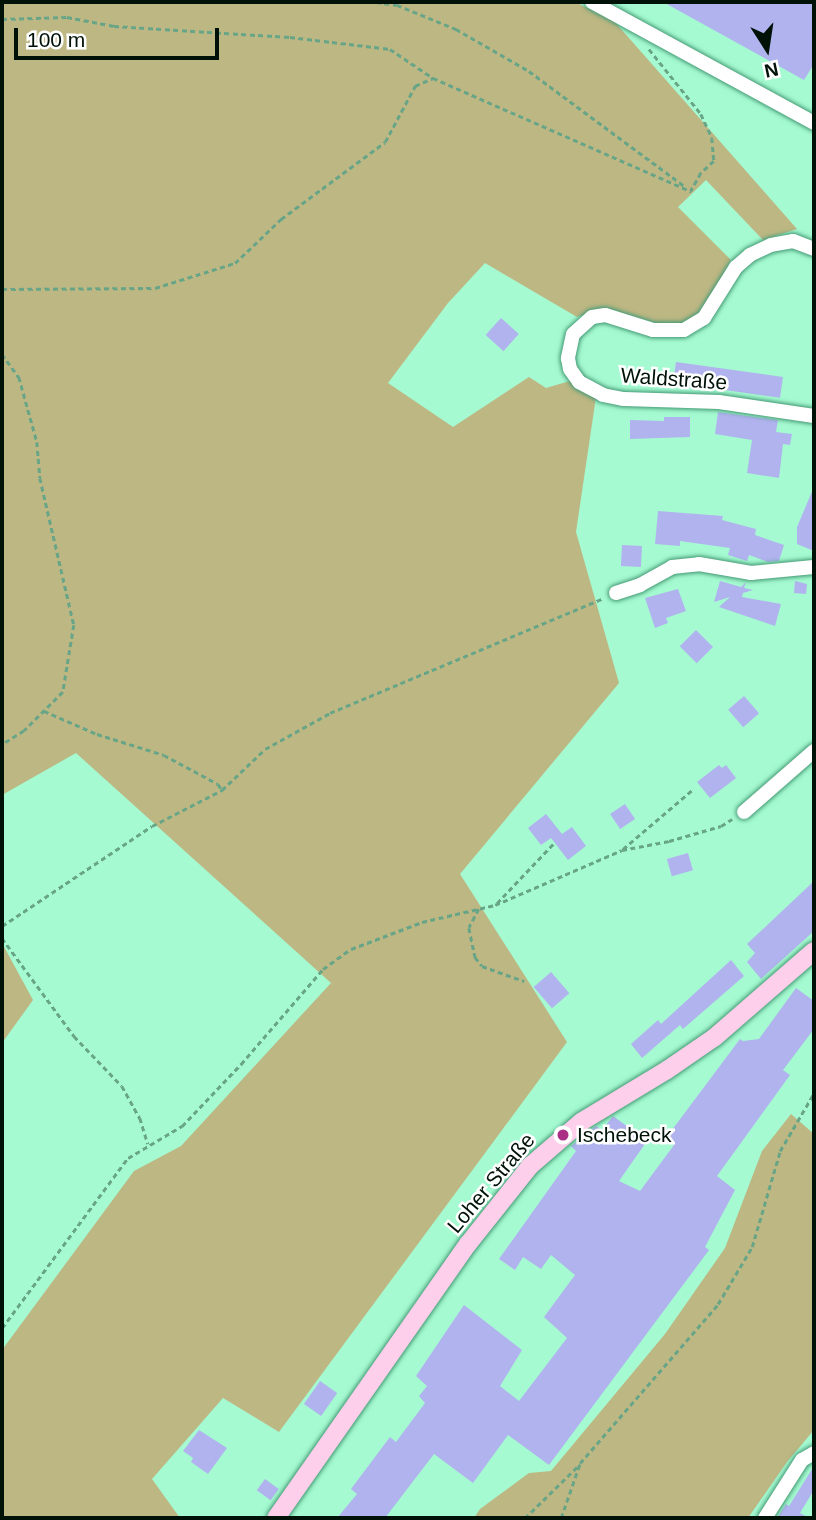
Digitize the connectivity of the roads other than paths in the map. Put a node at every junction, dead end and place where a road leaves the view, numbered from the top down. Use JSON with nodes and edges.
{"nodes":[{"id":1,"x":592,"y":2,"type":"edge"},
{"id":2,"x":814,"y":123,"type":"edge"},
{"id":3,"x":814,"y":249,"type":"edge"},
{"id":4,"x":814,"y":416,"type":"edge"},
{"id":5,"x":814,"y":566,"type":"edge"},
{"id":6,"x":616,"y":593,"type":"road end"},
{"id":7,"x":814,"y":751,"type":"edge"},
{"id":8,"x":744,"y":812,"type":"road end"},
{"id":9,"x":814,"y":951,"type":"edge"},
{"id":10,"x":814,"y":1453,"type":"edge"},
{"id":11,"x":276,"y":1518,"type":"edge"},
{"id":12,"x":765,"y":1518,"type":"edge"}],
"edges":[{"from":1,"to":2,"type":"street"},
{"from":3,"to":4,"type":"street","name":"Waldstraße"},
{"from":5,"to":6,"type":"street"},
{"from":7,"to":8,"type":"street"},
{"from":9,"to":11,"type":"main road","name":"Loher Straße"},
{"from":10,"to":12,"type":"street"}]}
